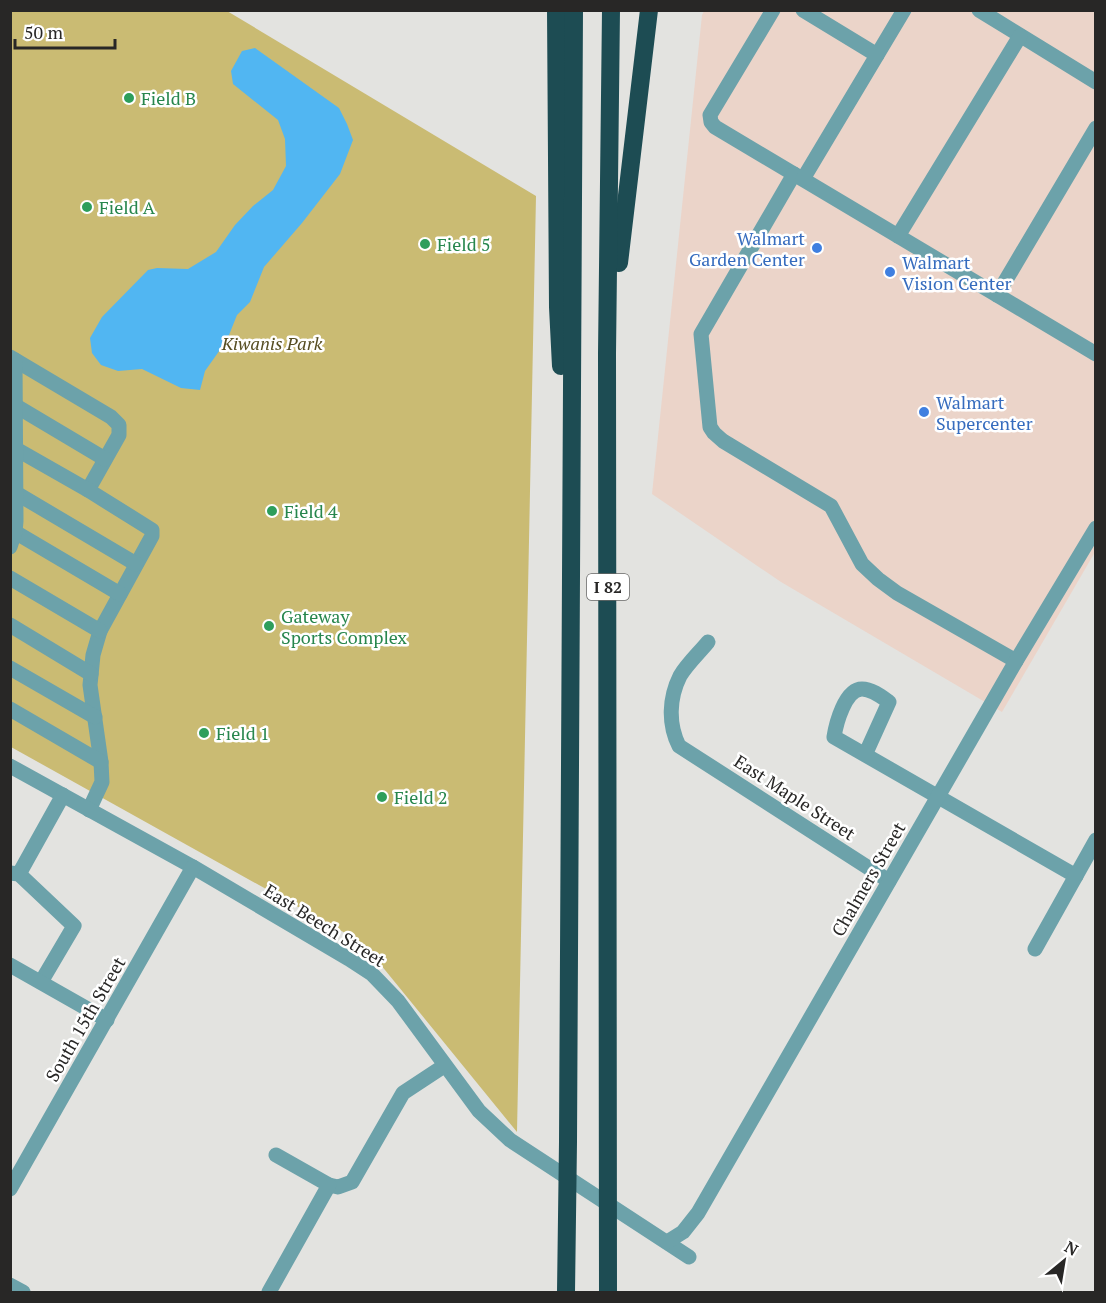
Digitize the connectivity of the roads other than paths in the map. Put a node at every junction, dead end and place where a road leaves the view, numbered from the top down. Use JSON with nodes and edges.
{"nodes":[{"id":1,"x":556,"y":10,"type":"edge"},
{"id":2,"x":574,"y":10,"type":"edge"},
{"id":3,"x":611,"y":10,"type":"edge"},
{"id":4,"x":649,"y":10,"type":"edge"},
{"id":5,"x":773,"y":10,"type":"edge"},
{"id":6,"x":803,"y":10,"type":"edge"},
{"id":7,"x":904,"y":10,"type":"edge"},
{"id":8,"x":979,"y":10,"type":"edge"},
{"id":9,"x":1020,"y":36,"type":"junction"},
{"id":10,"x":877,"y":55,"type":"junction"},
{"id":11,"x":1095,"y":82,"type":"edge"},
{"id":12,"x":1095,"y":128,"type":"edge"},
{"id":13,"x":799,"y":177,"type":"junction"},
{"id":14,"x":897,"y":236,"type":"junction"},
{"id":15,"x":997,"y":295,"type":"junction"},
{"id":16,"x":607,"y":354,"type":"junction"},
{"id":17,"x":1095,"y":354,"type":"edge"},
{"id":18,"x":13,"y":359,"type":"edge"},
{"id":19,"x":16,"y":406,"type":"junction"},
{"id":20,"x":16,"y":449,"type":"junction"},
{"id":21,"x":105,"y":459,"type":"junction"},
{"id":22,"x":88,"y":490,"type":"junction"},
{"id":23,"x":16,"y":493,"type":"junction"},
{"id":24,"x":15,"y":532,"type":"junction"},
{"id":25,"x":1094,"y":532,"type":"edge"},
{"id":26,"x":10,"y":547,"type":"edge"},
{"id":27,"x":136,"y":564,"type":"junction"},
{"id":28,"x":10,"y":578,"type":"edge"},
{"id":29,"x":120,"y":594,"type":"junction"},
{"id":30,"x":571,"y":608,"type":"junction"},
{"id":31,"x":10,"y":625,"type":"edge"},
{"id":32,"x":99,"y":631,"type":"junction"},
{"id":33,"x":708,"y":642,"type":"dead end"},
{"id":34,"x":1016,"y":661,"type":"junction"},
{"id":35,"x":10,"y":668,"type":"edge"},
{"id":36,"x":91,"y":674,"type":"junction"},
{"id":37,"x":10,"y":709,"type":"edge"},
{"id":38,"x":94,"y":717,"type":"junction"},
{"id":39,"x":865,"y":755,"type":"dead end"},
{"id":40,"x":101,"y":762,"type":"junction"},
{"id":41,"x":10,"y":766,"type":"edge"},
{"id":42,"x":63,"y":795,"type":"junction"},
{"id":43,"x":938,"y":797,"type":"junction"},
{"id":44,"x":89,"y":810,"type":"junction"},
{"id":45,"x":1095,"y":840,"type":"edge"},
{"id":46,"x":193,"y":867,"type":"junction"},
{"id":47,"x":15,"y":874,"type":"edge"},
{"id":48,"x":1076,"y":876,"type":"junction"},
{"id":49,"x":889,"y":882,"type":"junction"},
{"id":50,"x":1035,"y":950,"type":"dead end"},
{"id":51,"x":10,"y":965,"type":"edge"},
{"id":52,"x":41,"y":982,"type":"junction"},
{"id":53,"x":107,"y":1020,"type":"junction"},
{"id":54,"x":444,"y":1066,"type":"junction"},
{"id":55,"x":276,"y":1155,"type":"dead end"},
{"id":56,"x":329,"y":1185,"type":"junction"},
{"id":57,"x":10,"y":1189,"type":"edge"},
{"id":58,"x":667,"y":1242,"type":"junction"},
{"id":59,"x":688,"y":1257,"type":"dead end"},
{"id":60,"x":10,"y":1286,"type":"edge"},
{"id":61,"x":23,"y":1293,"type":"edge"},
{"id":62,"x":269,"y":1293,"type":"edge"},
{"id":63,"x":566,"y":1293,"type":"edge"},
{"id":64,"x":608,"y":1293,"type":"edge"}],
"edges":[{"from":1,"to":30,"type":"highway"},
{"from":2,"to":30,"type":"highway","number":"I 82"},
{"from":3,"to":16,"type":"highway","number":"I 82"},
{"from":4,"to":16,"type":"highway"},
{"from":5,"to":13,"type":"street"},
{"from":6,"to":10,"type":"street"},
{"from":7,"to":10,"type":"street"},
{"from":8,"to":9,"type":"street"},
{"from":9,"to":11,"type":"street"},
{"from":9,"to":14,"type":"street"},
{"from":10,"to":13,"type":"street"},
{"from":12,"to":15,"type":"street"},
{"from":13,"to":14,"type":"street"},
{"from":13,"to":34,"type":"street"},
{"from":14,"to":15,"type":"street"},
{"from":15,"to":17,"type":"street"},
{"from":16,"to":64,"type":"highway","number":"I 82"},
{"from":18,"to":19,"type":"street"},
{"from":18,"to":21,"type":"street"},
{"from":19,"to":20,"type":"street"},
{"from":19,"to":21,"type":"street"},
{"from":20,"to":22,"type":"street"},
{"from":20,"to":23,"type":"street"},
{"from":21,"to":22,"type":"street"},
{"from":22,"to":27,"type":"street"},
{"from":23,"to":24,"type":"street"},
{"from":23,"to":27,"type":"street"},
{"from":24,"to":26,"type":"street"},
{"from":24,"to":29,"type":"street"},
{"from":25,"to":34,"type":"street","name":"Chalmers Street"},
{"from":27,"to":29,"type":"street"},
{"from":28,"to":32,"type":"street"},
{"from":29,"to":32,"type":"street"},
{"from":30,"to":63,"type":"highway","number":"I 82"},
{"from":31,"to":36,"type":"street"},
{"from":32,"to":36,"type":"street"},
{"from":33,"to":49,"type":"street","name":"East Maple Street"},
{"from":34,"to":43,"type":"street","name":"Chalmers Street"},
{"from":35,"to":38,"type":"street"},
{"from":36,"to":38,"type":"street"},
{"from":37,"to":40,"type":"street"},
{"from":38,"to":40,"type":"street"},
{"from":39,"to":43,"type":"street"},
{"from":40,"to":44,"type":"street"},
{"from":41,"to":42,"type":"street","name":"East Beech Street"},
{"from":42,"to":44,"type":"street","name":"East Beech Street"},
{"from":42,"to":47,"type":"street"},
{"from":43,"to":48,"type":"street"},
{"from":43,"to":49,"type":"street","name":"Chalmers Street"},
{"from":44,"to":46,"type":"street","name":"East Beech Street"},
{"from":45,"to":48,"type":"street"},
{"from":46,"to":53,"type":"street","name":"South 15th Street"},
{"from":46,"to":54,"type":"street","name":"East Beech Street"},
{"from":47,"to":52,"type":"street"},
{"from":48,"to":50,"type":"street"},
{"from":49,"to":58,"type":"street","name":"Chalmers Street"},
{"from":51,"to":52,"type":"street"},
{"from":52,"to":53,"type":"street"},
{"from":53,"to":57,"type":"street","name":"South 15th Street"},
{"from":54,"to":56,"type":"street"},
{"from":54,"to":58,"type":"street","name":"East Beech Street"},
{"from":55,"to":56,"type":"street"},
{"from":56,"to":62,"type":"street"},
{"from":58,"to":59,"type":"street","name":"East Beech Street"},
{"from":60,"to":61,"type":"street"}]}
